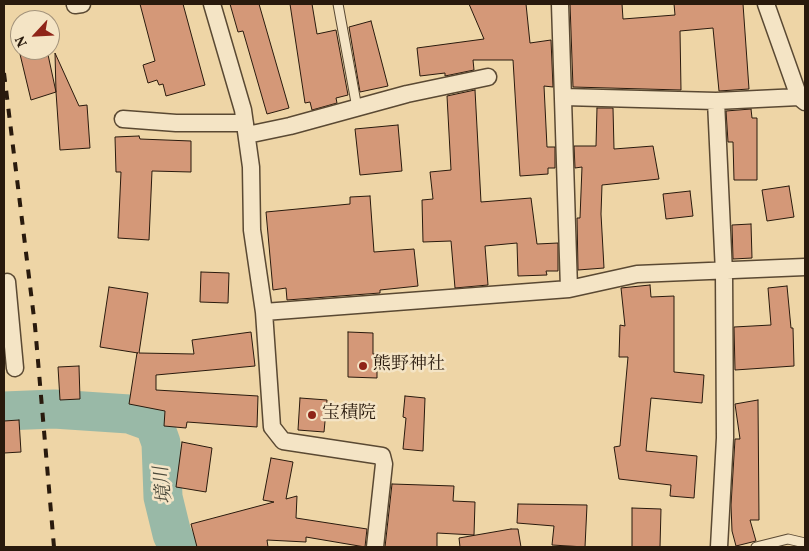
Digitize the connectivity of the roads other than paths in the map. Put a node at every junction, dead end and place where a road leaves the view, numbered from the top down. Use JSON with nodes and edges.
{"nodes":[{"id":1,"x":212,"y":4,"type":"edge"},
{"id":2,"x":338,"y":4,"type":"edge"},
{"id":3,"x":560,"y":4,"type":"edge"},
{"id":4,"x":766,"y":4,"type":"edge"},
{"id":5,"x":488,"y":77,"type":"dead end"},
{"id":6,"x":564,"y":97,"type":"junction"},
{"id":7,"x":802,"y":100,"type":"edge"},
{"id":8,"x":716,"y":101,"type":"junction"},
{"id":9,"x":357,"y":108,"type":"junction"},
{"id":10,"x":122,"y":119,"type":"dead end"},
{"id":11,"x":246,"y":129,"type":"junction"},
{"id":12,"x":805,"y":267,"type":"edge"},
{"id":13,"x":724,"y":269,"type":"junction"},
{"id":14,"x":4,"y":283,"type":"edge"},
{"id":15,"x":569,"y":289,"type":"junction"},
{"id":16,"x":264,"y":312,"type":"junction"},
{"id":17,"x":15,"y":368,"type":"dead end"},
{"id":18,"x":805,"y":543,"type":"edge"},
{"id":19,"x":375,"y":547,"type":"edge"},
{"id":20,"x":720,"y":547,"type":"edge"},
{"id":21,"x":756,"y":547,"type":"edge"}],
"edges":[{"from":1,"to":11,"type":"street"},
{"from":2,"to":9,"type":"lane"},
{"from":3,"to":6,"type":"street"},
{"from":4,"to":7,"type":"street"},
{"from":5,"to":9,"type":"street"},
{"from":6,"to":8,"type":"street"},
{"from":6,"to":15,"type":"street"},
{"from":7,"to":8,"type":"street"},
{"from":8,"to":13,"type":"street"},
{"from":9,"to":11,"type":"street"},
{"from":10,"to":11,"type":"street"},
{"from":11,"to":16,"type":"street"},
{"from":12,"to":13,"type":"street"},
{"from":13,"to":15,"type":"street"},
{"from":13,"to":20,"type":"street"},
{"from":14,"to":17,"type":"street"},
{"from":15,"to":16,"type":"street"},
{"from":16,"to":19,"type":"street"},
{"from":18,"to":21,"type":"lane"}]}
